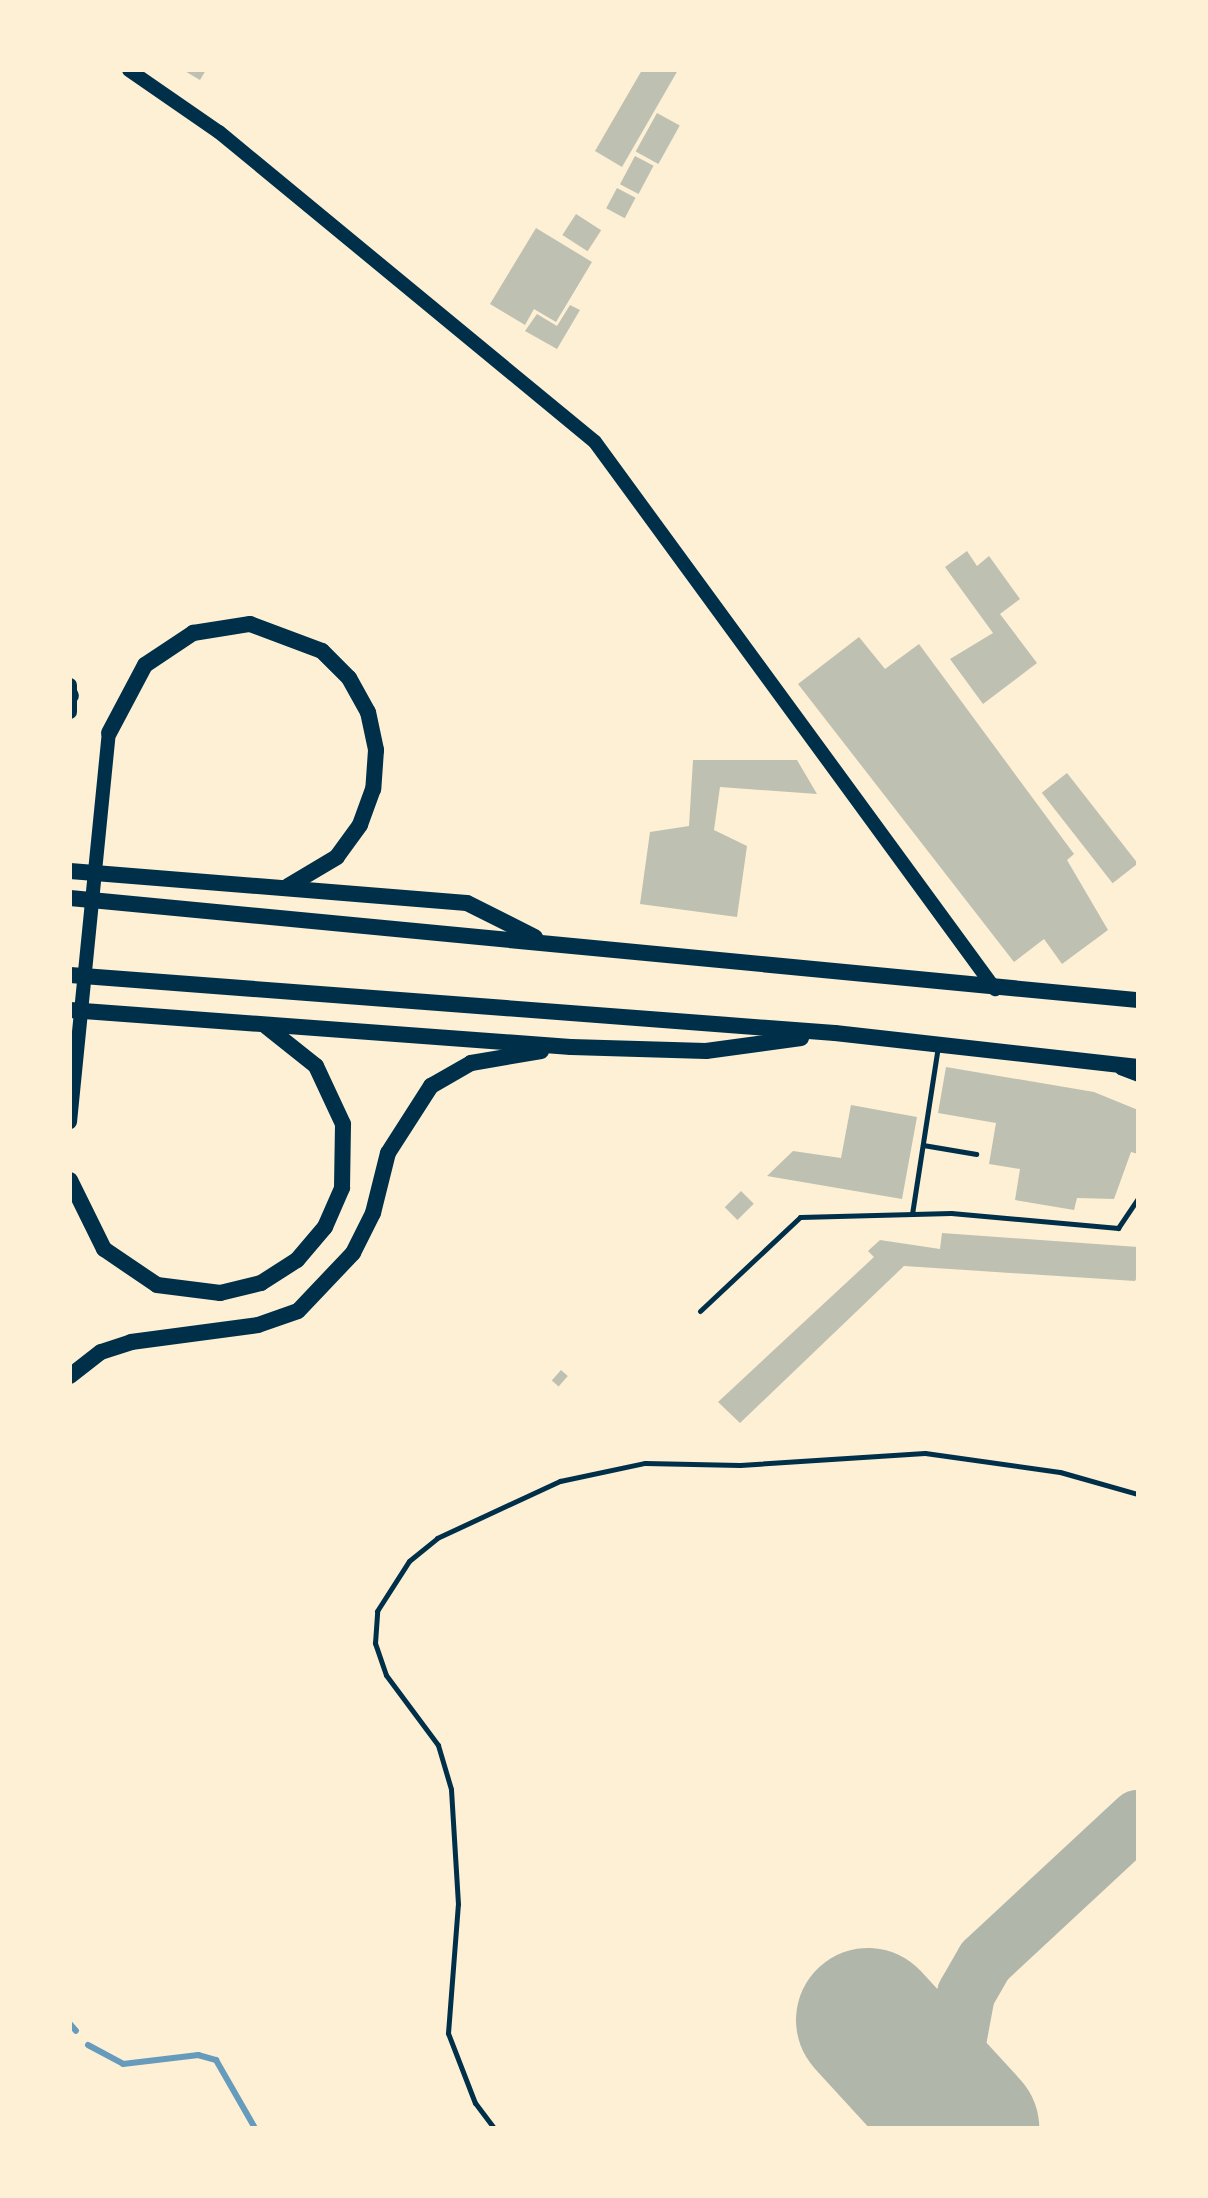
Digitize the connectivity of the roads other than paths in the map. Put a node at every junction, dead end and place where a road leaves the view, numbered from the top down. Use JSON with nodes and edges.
{"nodes":[{"id":1,"x":129,"y":70,"type":"edge"},
{"id":2,"x":109,"y":733,"type":"joint"},
{"id":3,"x":70,"y":871,"type":"edge"},
{"id":4,"x":288,"y":886,"type":"junction"},
{"id":5,"x":70,"y":898,"type":"edge"},
{"id":6,"x":545,"y":941,"type":"junction"},
{"id":7,"x":70,"y":975,"type":"edge"},
{"id":8,"x":995,"y":989,"type":"junction"},
{"id":9,"x":1138,"y":1000,"type":"edge"},
{"id":10,"x":70,"y":1010,"type":"edge"},
{"id":11,"x":246,"y":1023,"type":"junction"},
{"id":12,"x":835,"y":1033,"type":"junction"},
{"id":13,"x":938,"y":1045,"type":"junction"},
{"id":14,"x":571,"y":1047,"type":"junction"},
{"id":15,"x":1081,"y":1058,"type":"junction"},
{"id":16,"x":1138,"y":1067,"type":"edge"},
{"id":17,"x":1138,"y":1078,"type":"edge"},
{"id":18,"x":70,"y":1122,"type":"edge"},
{"id":19,"x":923,"y":1145,"type":"junction"},
{"id":20,"x":976,"y":1154,"type":"dead end"},
{"id":21,"x":70,"y":1180,"type":"edge"},
{"id":22,"x":1138,"y":1198,"type":"edge"},
{"id":23,"x":912,"y":1215,"type":"junction"},
{"id":24,"x":700,"y":1311,"type":"dead end"},
{"id":25,"x":70,"y":1376,"type":"edge"},
{"id":26,"x":1138,"y":1494,"type":"edge"},
{"id":27,"x":494,"y":2128,"type":"edge"}],
"edges":[{"from":1,"to":8,"type":"main road"},
{"from":2,"to":4,"type":"highway"},
{"from":2,"to":18,"type":"main road"},
{"from":3,"to":4,"type":"highway"},
{"from":4,"to":6,"type":"highway"},
{"from":5,"to":6,"type":"highway"},
{"from":6,"to":8,"type":"highway"},
{"from":7,"to":12,"type":"highway"},
{"from":8,"to":9,"type":"highway"},
{"from":10,"to":11,"type":"highway"},
{"from":11,"to":14,"type":"highway"},
{"from":11,"to":21,"type":"highway"},
{"from":12,"to":13,"type":"highway"},
{"from":12,"to":14,"type":"highway"},
{"from":13,"to":15,"type":"highway"},
{"from":13,"to":19,"type":"lane"},
{"from":14,"to":25,"type":"highway"},
{"from":15,"to":16,"type":"highway"},
{"from":15,"to":17,"type":"street"},
{"from":19,"to":20,"type":"lane"},
{"from":19,"to":23,"type":"lane"},
{"from":22,"to":23,"type":"lane"},
{"from":23,"to":24,"type":"lane"},
{"from":26,"to":27,"type":"lane"}]}
